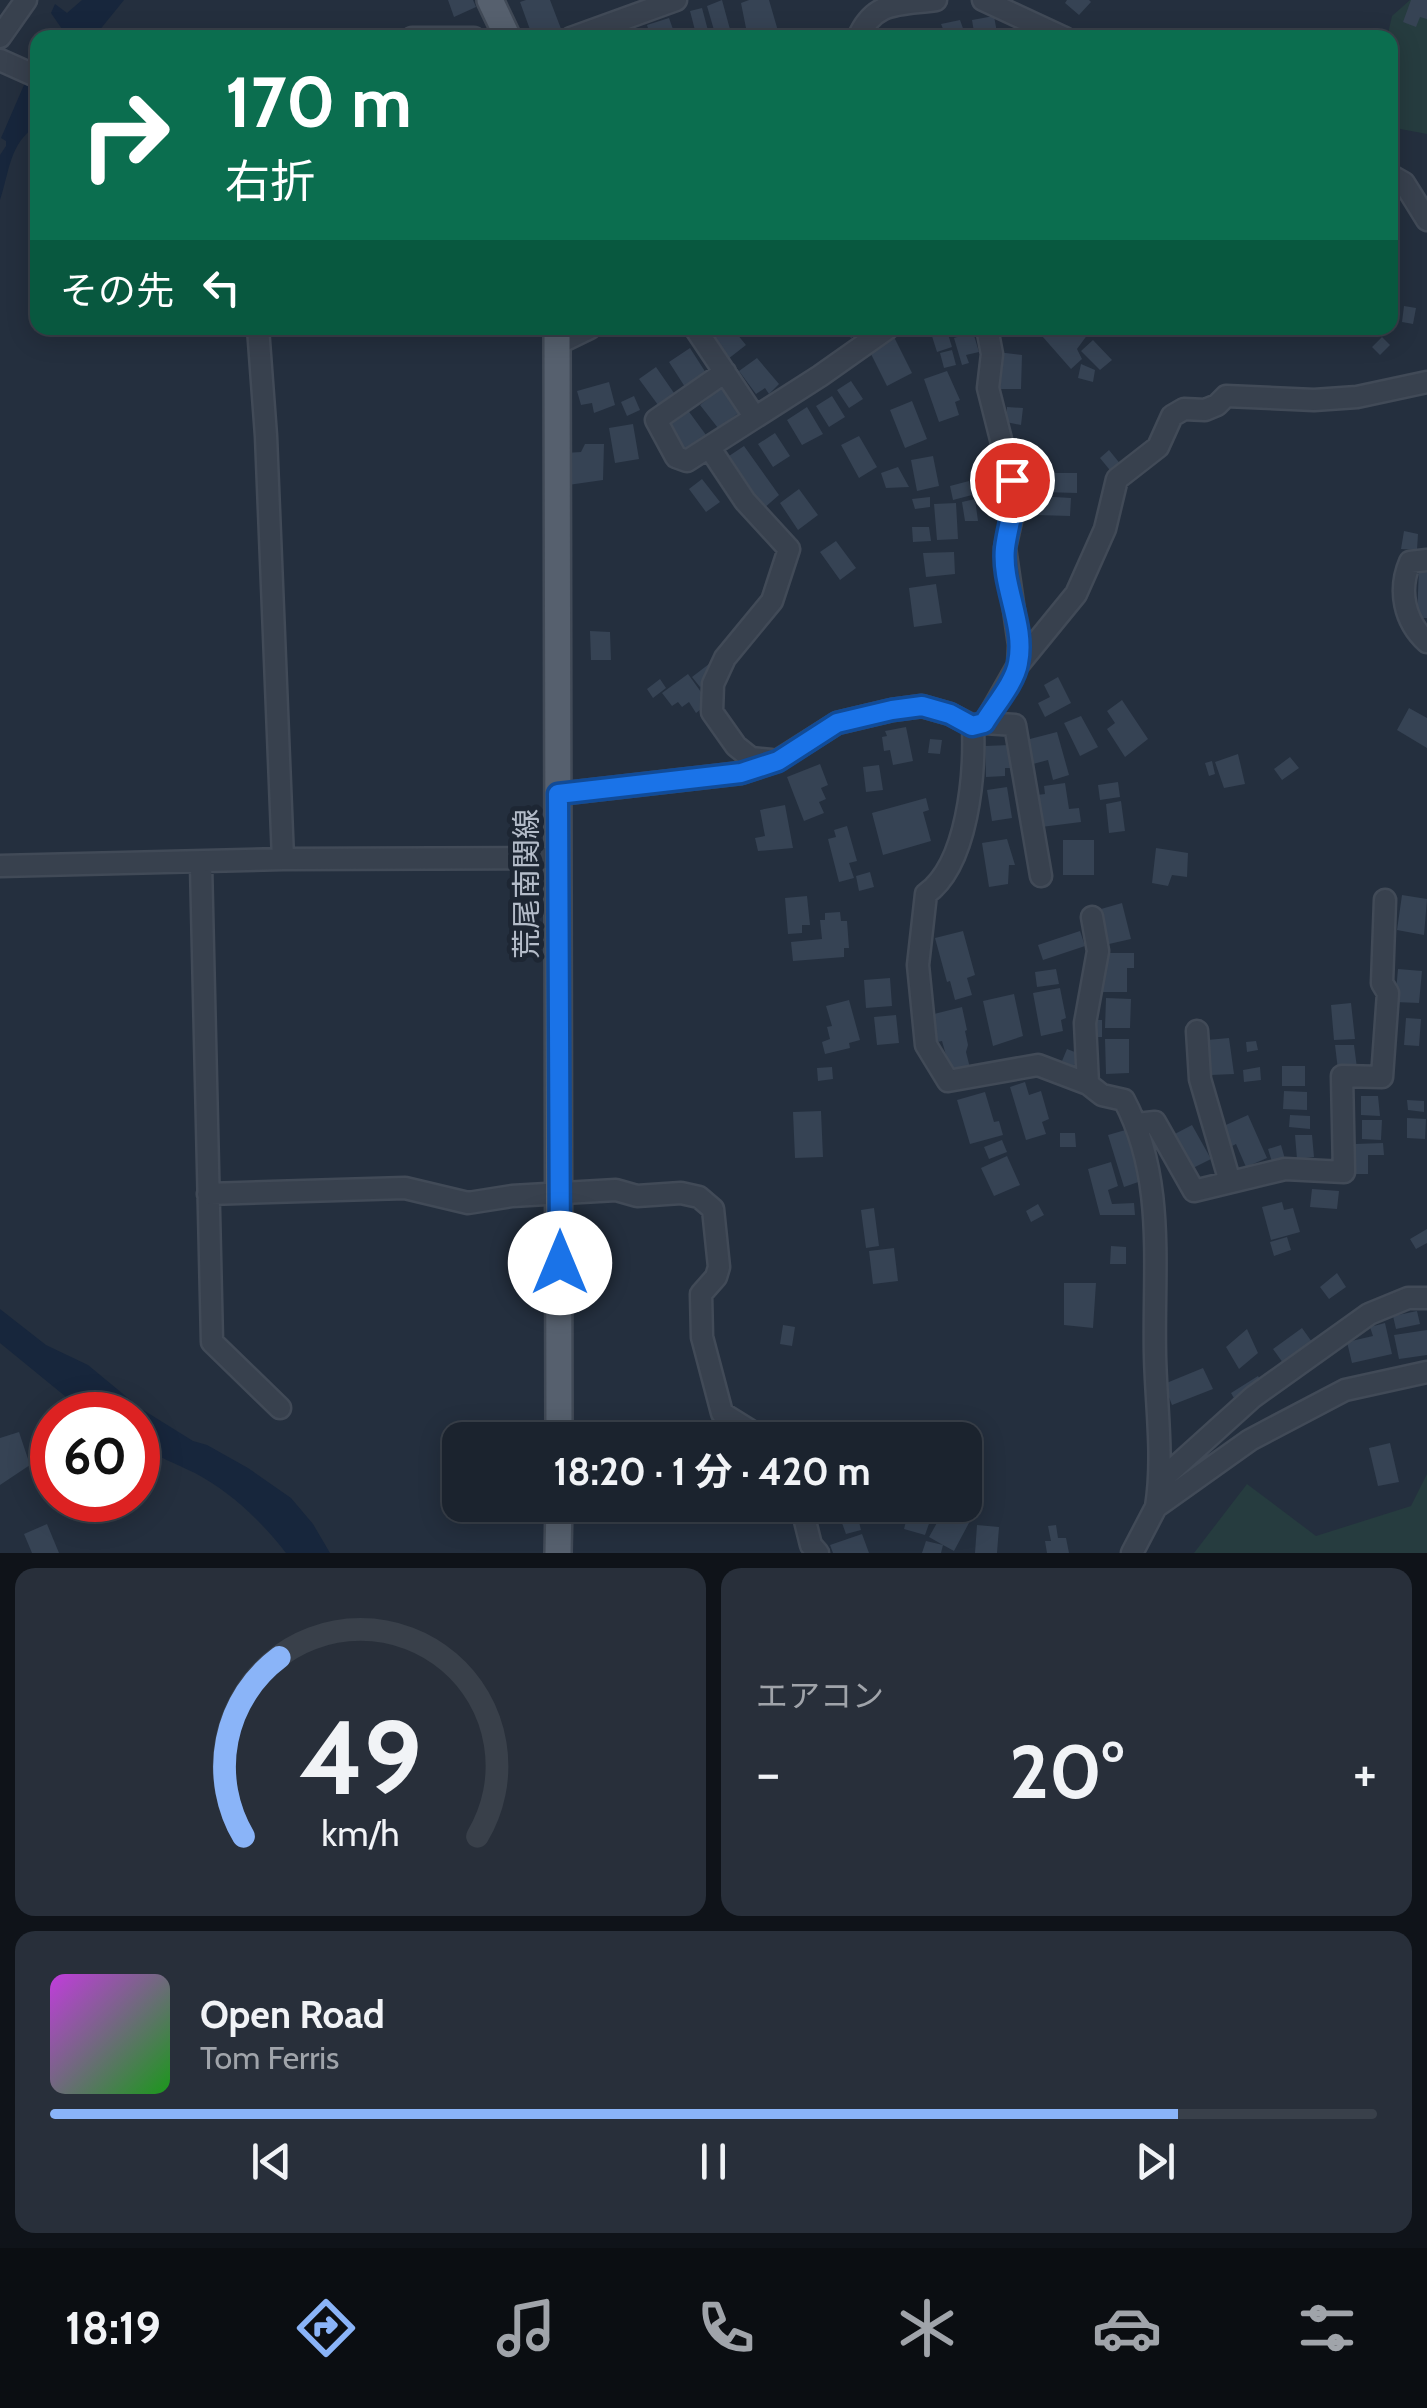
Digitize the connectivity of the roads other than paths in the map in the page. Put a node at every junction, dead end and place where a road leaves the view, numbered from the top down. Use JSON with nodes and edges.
{"nodes":[{"id":1,"x":26,"y":0,"type":"edge"},
{"id":2,"x":490,"y":0,"type":"edge"},
{"id":3,"x":676,"y":0,"type":"edge"},
{"id":4,"x":936,"y":0,"type":"edge"},
{"id":5,"x":983,"y":0,"type":"edge"},
{"id":6,"x":874,"y":6,"type":"edge"},
{"id":7,"x":504,"y":30,"type":"edge"},
{"id":8,"x":594,"y":30,"type":"edge"},
{"id":9,"x":862,"y":30,"type":"edge"},
{"id":10,"x":1048,"y":30,"type":"edge"},
{"id":11,"x":0,"y":37,"type":"edge"},
{"id":12,"x":2,"y":61,"type":"edge"},
{"id":13,"x":30,"y":73,"type":"edge"},
{"id":14,"x":1398,"y":179,"type":"edge"},
{"id":15,"x":1427,"y":220,"type":"edge"},
{"id":16,"x":259,"y":335,"type":"edge"},
{"id":17,"x":699,"y":335,"type":"edge"},
{"id":18,"x":878,"y":335,"type":"edge"},
{"id":19,"x":988,"y":335,"type":"edge"},
{"id":20,"x":557,"y":336,"type":"edge"},
{"id":21,"x":725,"y":372,"type":"junction"},
{"id":22,"x":1427,"y":382,"type":"edge"},
{"id":23,"x":754,"y":416,"type":"junction"},
{"id":24,"x":709,"y":447,"type":"junction"},
{"id":25,"x":1427,"y":560,"type":"edge"},
{"id":26,"x":1427,"y":642,"type":"edge"},
{"id":27,"x":1018,"y":666,"type":"junction"},
{"id":28,"x":978,"y":725,"type":"junction"},
{"id":29,"x":778,"y":761,"type":"junction"},
{"id":30,"x":558,"y":794,"type":"junction"},
{"id":31,"x":557,"y":858,"type":"junction"},
{"id":32,"x":283,"y":859,"type":"junction"},
{"id":33,"x":201,"y":864,"type":"junction"},
{"id":34,"x":0,"y":866,"type":"edge"},
{"id":35,"x":1041,"y":876,"type":"dead end"},
{"id":36,"x":1385,"y":900,"type":"dead end"},
{"id":37,"x":1092,"y":917,"type":"dead end"},
{"id":38,"x":1197,"y":1031,"type":"dead end"},
{"id":39,"x":1088,"y":1084,"type":"junction"},
{"id":40,"x":1138,"y":1124,"type":"junction"},
{"id":41,"x":1230,"y":1182,"type":"junction"},
{"id":42,"x":560,"y":1192,"type":"junction"},
{"id":43,"x":208,"y":1194,"type":"junction"},
{"id":44,"x":1427,"y":1298,"type":"edge"},
{"id":45,"x":1427,"y":1372,"type":"edge"},
{"id":46,"x":280,"y":1408,"type":"dead end"},
{"id":47,"x":559,"y":1422,"type":"edge"},
{"id":48,"x":736,"y":1422,"type":"edge"},
{"id":49,"x":1160,"y":1480,"type":"junction"},
{"id":50,"x":1156,"y":1507,"type":"junction"},
{"id":51,"x":558,"y":1522,"type":"edge"},
{"id":52,"x":805,"y":1522,"type":"edge"},
{"id":53,"x":558,"y":1553,"type":"edge"},
{"id":54,"x":818,"y":1553,"type":"edge"},
{"id":55,"x":1132,"y":1553,"type":"edge"}],
"edges":[{"from":1,"to":11,"type":"street"},
{"from":2,"to":7,"type":"main road"},
{"from":3,"to":8,"type":"street"},
{"from":4,"to":6,"type":"street"},
{"from":5,"to":10,"type":"street"},
{"from":6,"to":9,"type":"street"},
{"from":12,"to":13,"type":"street"},
{"from":14,"to":15,"type":"street"},
{"from":16,"to":32,"type":"street"},
{"from":17,"to":21,"type":"street"},
{"from":18,"to":23,"type":"street"},
{"from":19,"to":27,"type":"street"},
{"from":20,"to":30,"type":"main road","name":"荒尾南関線"},
{"from":21,"to":23,"type":"street"},
{"from":21,"to":24,"type":"street"},
{"from":22,"to":27,"type":"street"},
{"from":23,"to":24,"type":"street"},
{"from":24,"to":29,"type":"street"},
{"from":25,"to":26,"type":"street"},
{"from":27,"to":28,"type":"street"},
{"from":28,"to":29,"type":"street"},
{"from":28,"to":35,"type":"street"},
{"from":28,"to":39,"type":"street"},
{"from":29,"to":30,"type":"street"},
{"from":30,"to":31,"type":"main road","name":"荒尾南関線"},
{"from":31,"to":32,"type":"street"},
{"from":31,"to":42,"type":"main road","name":"荒尾南関線"},
{"from":32,"to":33,"type":"street"},
{"from":33,"to":34,"type":"street"},
{"from":33,"to":43,"type":"street"},
{"from":36,"to":41,"type":"street"},
{"from":37,"to":39,"type":"street"},
{"from":38,"to":41,"type":"street"},
{"from":39,"to":40,"type":"street"},
{"from":40,"to":41,"type":"street"},
{"from":40,"to":49,"type":"street"},
{"from":42,"to":43,"type":"street"},
{"from":42,"to":47,"type":"main road","name":"荒尾南関線"},
{"from":42,"to":48,"type":"street"},
{"from":43,"to":46,"type":"street"},
{"from":44,"to":49,"type":"street"},
{"from":45,"to":50,"type":"street"},
{"from":49,"to":50,"type":"street"},
{"from":50,"to":55,"type":"street"},
{"from":51,"to":53,"type":"main road"},
{"from":52,"to":54,"type":"street"}]}
